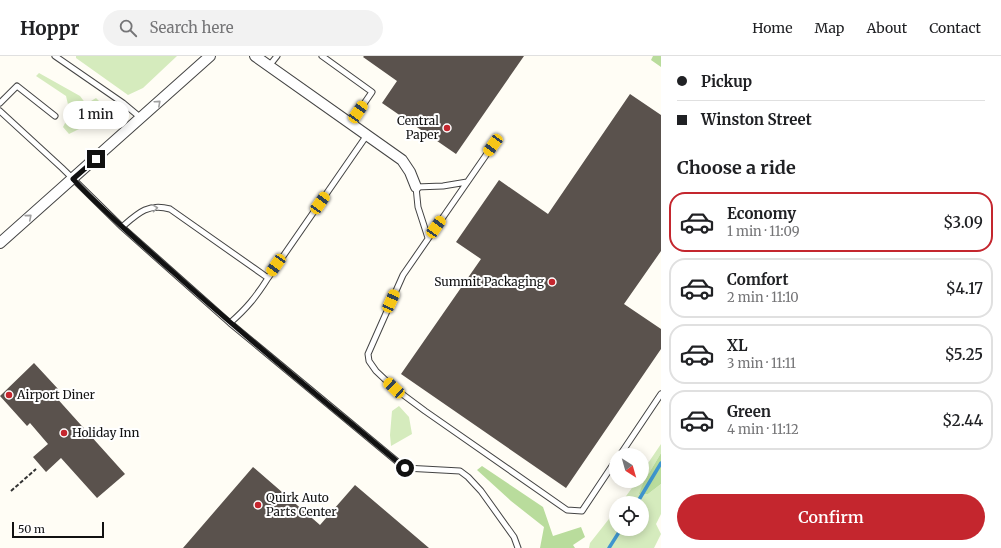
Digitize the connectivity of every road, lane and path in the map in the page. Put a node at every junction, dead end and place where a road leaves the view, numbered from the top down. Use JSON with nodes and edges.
{"nodes":[{"id":1,"x":55,"y":56,"type":"edge"},
{"id":2,"x":210,"y":56,"type":"edge"},
{"id":3,"x":255,"y":56,"type":"edge"},
{"id":4,"x":277,"y":56,"type":"edge"},
{"id":5,"x":322,"y":56,"type":"edge"},
{"id":6,"x":269,"y":66,"type":"junction"},
{"id":7,"x":0,"y":103,"type":"edge"},
{"id":8,"x":0,"y":111,"type":"edge"},
{"id":9,"x":55,"y":116,"type":"dead end"},
{"id":10,"x":141,"y":118,"type":"junction"},
{"id":11,"x":350,"y":124,"type":"junction"},
{"id":12,"x":367,"y":135,"type":"junction"},
{"id":13,"x":493,"y":145,"type":"dead end"},
{"id":14,"x":73,"y":179,"type":"junction"},
{"id":15,"x":467,"y":182,"type":"junction"},
{"id":16,"x":416,"y":187,"type":"junction"},
{"id":17,"x":122,"y":227,"type":"junction"},
{"id":18,"x":428,"y":238,"type":"junction"},
{"id":19,"x":0,"y":242,"type":"edge"},
{"id":20,"x":268,"y":278,"type":"junction"},
{"id":21,"x":230,"y":323,"type":"junction"},
{"id":22,"x":661,"y":394,"type":"edge"},
{"id":23,"x":625,"y":448,"type":"edge"},
{"id":24,"x":36,"y":469,"type":"dead end"},
{"id":25,"x":609,"y":470,"type":"edge"},
{"id":26,"x":11,"y":491,"type":"dead end"},
{"id":27,"x":518,"y":548,"type":"edge"}],
"edges":[{"from":1,"to":10,"type":"lane"},
{"from":10,"to":2,"type":"street","one_way":true},
{"from":3,"to":6,"type":"street"},
{"from":4,"to":6,"type":"lane"},
{"from":5,"to":11,"type":"lane"},
{"from":6,"to":11,"type":"street"},
{"from":7,"to":9,"type":"lane"},
{"from":8,"to":14,"type":"lane"},
{"from":10,"to":14,"type":"street"},
{"from":11,"to":12,"type":"street"},
{"from":12,"to":16,"type":"street"},
{"from":12,"to":20,"type":"lane"},
{"from":13,"to":15,"type":"lane"},
{"from":14,"to":17,"type":"lane"},
{"from":19,"to":14,"type":"street","one_way":true},
{"from":15,"to":16,"type":"lane"},
{"from":15,"to":18,"type":"lane"},
{"from":16,"to":18,"type":"lane"},
{"from":17,"to":20,"type":"lane","one_way":true},
{"from":17,"to":21,"type":"lane"},
{"from":18,"to":25,"type":"lane"},
{"from":20,"to":21,"type":"lane"},
{"from":21,"to":27,"type":"lane"},
{"from":22,"to":23,"type":"lane"},
{"from":24,"to":26,"type":"path"}]}
